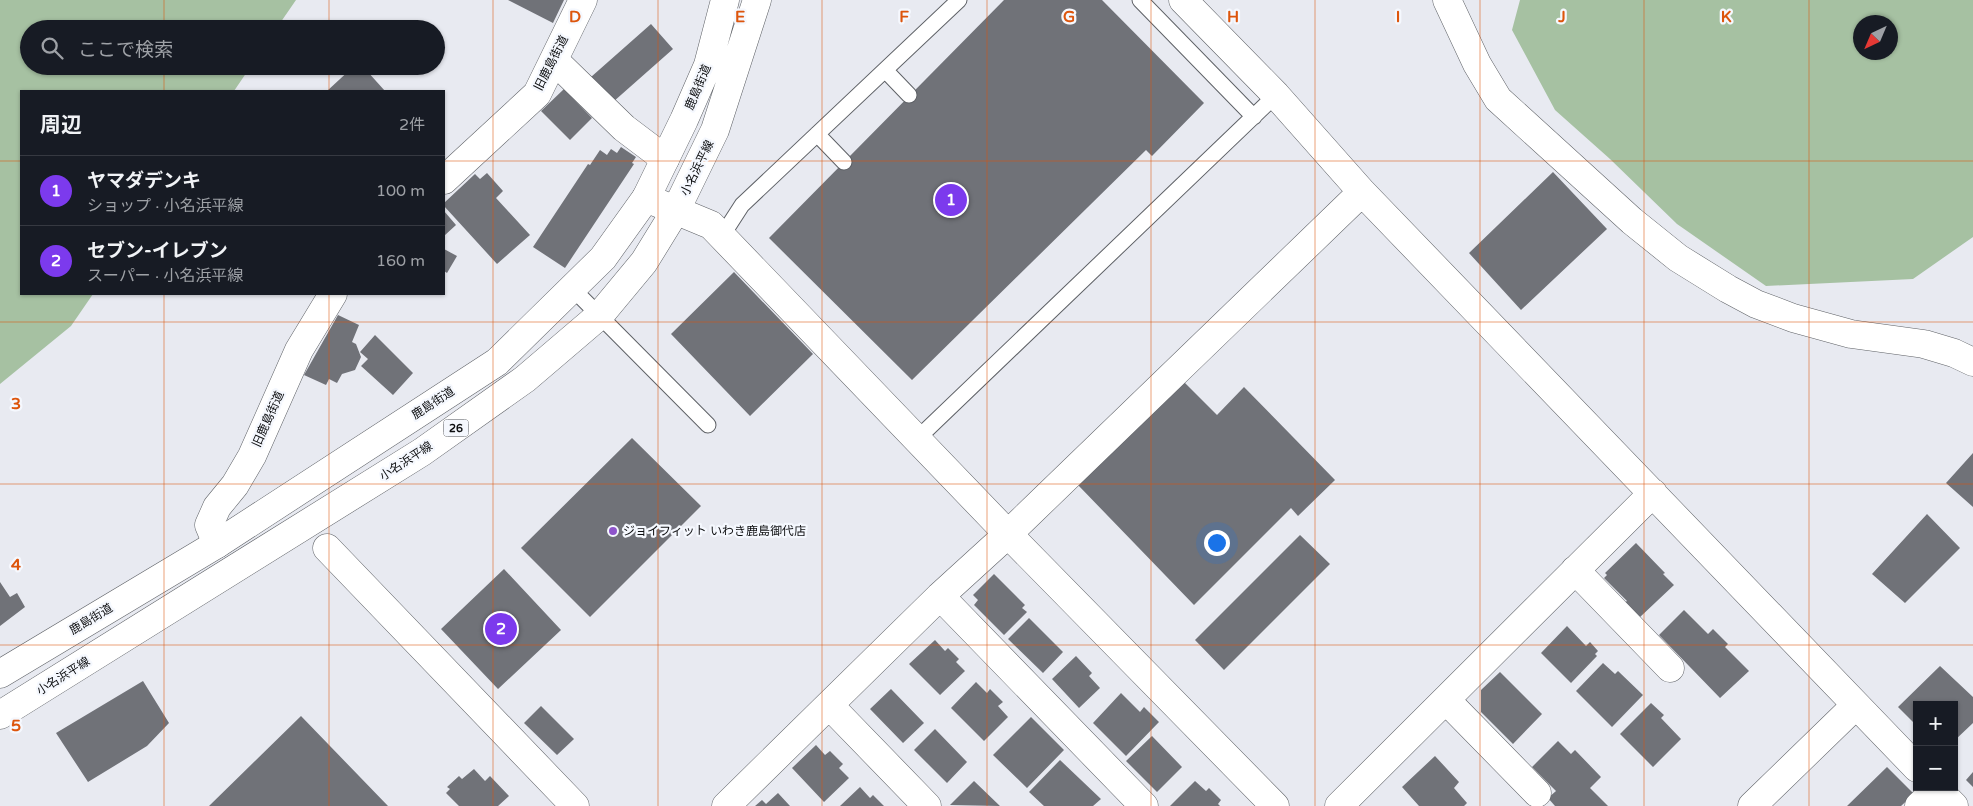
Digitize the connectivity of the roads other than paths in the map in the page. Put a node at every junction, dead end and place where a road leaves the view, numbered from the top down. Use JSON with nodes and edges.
{"nodes":[{"id":1,"x":582,"y":0,"type":"edge"},
{"id":2,"x":725,"y":0,"type":"edge"},
{"id":3,"x":757,"y":0,"type":"edge"},
{"id":4,"x":959,"y":0,"type":"edge"},
{"id":5,"x":1140,"y":0,"type":"edge"},
{"id":6,"x":1183,"y":0,"type":"edge"},
{"id":7,"x":1447,"y":0,"type":"edge"},
{"id":8,"x":554,"y":60,"type":"junction"},
{"id":9,"x":885,"y":70,"type":"junction"},
{"id":10,"x":910,"y":95,"type":"dead end"},
{"id":11,"x":1276,"y":95,"type":"junction"},
{"id":12,"x":1254,"y":117,"type":"junction"},
{"id":13,"x":817,"y":134,"type":"junction"},
{"id":14,"x":665,"y":158,"type":"junction"},
{"id":15,"x":844,"y":162,"type":"dead end"},
{"id":16,"x":445,"y":179,"type":"edge"},
{"id":17,"x":1362,"y":192,"type":"junction"},
{"id":18,"x":646,"y":198,"type":"junction"},
{"id":19,"x":676,"y":210,"type":"junction"},
{"id":20,"x":722,"y":236,"type":"junction"},
{"id":21,"x":572,"y":288,"type":"junction"},
{"id":22,"x":332,"y":295,"type":"edge"},
{"id":23,"x":600,"y":315,"type":"junction"},
{"id":24,"x":1973,"y":362,"type":"edge"},
{"id":25,"x":708,"y":424,"type":"dead end"},
{"id":26,"x":917,"y":439,"type":"junction"},
{"id":27,"x":1653,"y":493,"type":"junction"},
{"id":28,"x":1008,"y":534,"type":"junction"},
{"id":29,"x":217,"y":544,"type":"junction"},
{"id":30,"x":327,"y":548,"type":"dead end"},
{"id":31,"x":1575,"y":570,"type":"junction"},
{"id":32,"x":940,"y":596,"type":"junction"},
{"id":33,"x":1670,"y":668,"type":"dead end"},
{"id":34,"x":0,"y":674,"type":"edge"},
{"id":35,"x":1446,"y":700,"type":"junction"},
{"id":36,"x":1856,"y":705,"type":"junction"},
{"id":37,"x":830,"y":706,"type":"junction"},
{"id":38,"x":0,"y":715,"type":"edge"},
{"id":39,"x":1913,"y":764,"type":"edge"},
{"id":40,"x":1537,"y":794,"type":"dead end"},
{"id":41,"x":575,"y":806,"type":"edge"},
{"id":42,"x":726,"y":806,"type":"edge"},
{"id":43,"x":927,"y":806,"type":"edge"},
{"id":44,"x":1144,"y":806,"type":"edge"},
{"id":45,"x":1275,"y":806,"type":"edge"},
{"id":46,"x":1339,"y":806,"type":"edge"},
{"id":47,"x":1752,"y":806,"type":"edge"}],
"edges":[{"from":1,"to":8,"type":"street","name":"旧鹿島街道"},
{"from":2,"to":14,"type":"street","name":"鹿島街道"},
{"from":3,"to":19,"type":"street","name":"小名浜平線","number":"26"},
{"from":4,"to":9,"type":"lane"},
{"from":5,"to":12,"type":"lane"},
{"from":6,"to":11,"type":"street"},
{"from":7,"to":24,"type":"street"},
{"from":8,"to":14,"type":"street"},
{"from":8,"to":16,"type":"street","name":"旧鹿島街道"},
{"from":9,"to":10,"type":"lane"},
{"from":9,"to":13,"type":"lane"},
{"from":11,"to":12,"type":"lane"},
{"from":11,"to":17,"type":"street"},
{"from":12,"to":26,"type":"lane"},
{"from":13,"to":15,"type":"lane"},
{"from":13,"to":20,"type":"lane"},
{"from":14,"to":18,"type":"street","name":"鹿島街道"},
{"from":17,"to":27,"type":"street"},
{"from":17,"to":28,"type":"street"},
{"from":18,"to":19,"type":"street"},
{"from":18,"to":21,"type":"street","name":"鹿島街道"},
{"from":19,"to":20,"type":"street"},
{"from":19,"to":23,"type":"street","name":"小名浜平線","number":"26"},
{"from":20,"to":26,"type":"street"},
{"from":21,"to":23,"type":"lane"},
{"from":21,"to":29,"type":"street","name":"鹿島街道"},
{"from":22,"to":29,"type":"street","name":"旧鹿島街道"},
{"from":23,"to":25,"type":"lane"},
{"from":23,"to":38,"type":"street","name":"小名浜平線","number":"26"},
{"from":26,"to":28,"type":"street"},
{"from":27,"to":31,"type":"street"},
{"from":27,"to":36,"type":"street"},
{"from":28,"to":32,"type":"street"},
{"from":28,"to":45,"type":"street"},
{"from":29,"to":34,"type":"street","name":"鹿島街道"},
{"from":30,"to":41,"type":"street"},
{"from":31,"to":33,"type":"street"},
{"from":31,"to":35,"type":"street"},
{"from":32,"to":37,"type":"street"},
{"from":32,"to":44,"type":"street"},
{"from":35,"to":40,"type":"street"},
{"from":35,"to":46,"type":"street"},
{"from":36,"to":39,"type":"street"},
{"from":36,"to":47,"type":"street"},
{"from":37,"to":42,"type":"street"},
{"from":37,"to":43,"type":"street"}]}
